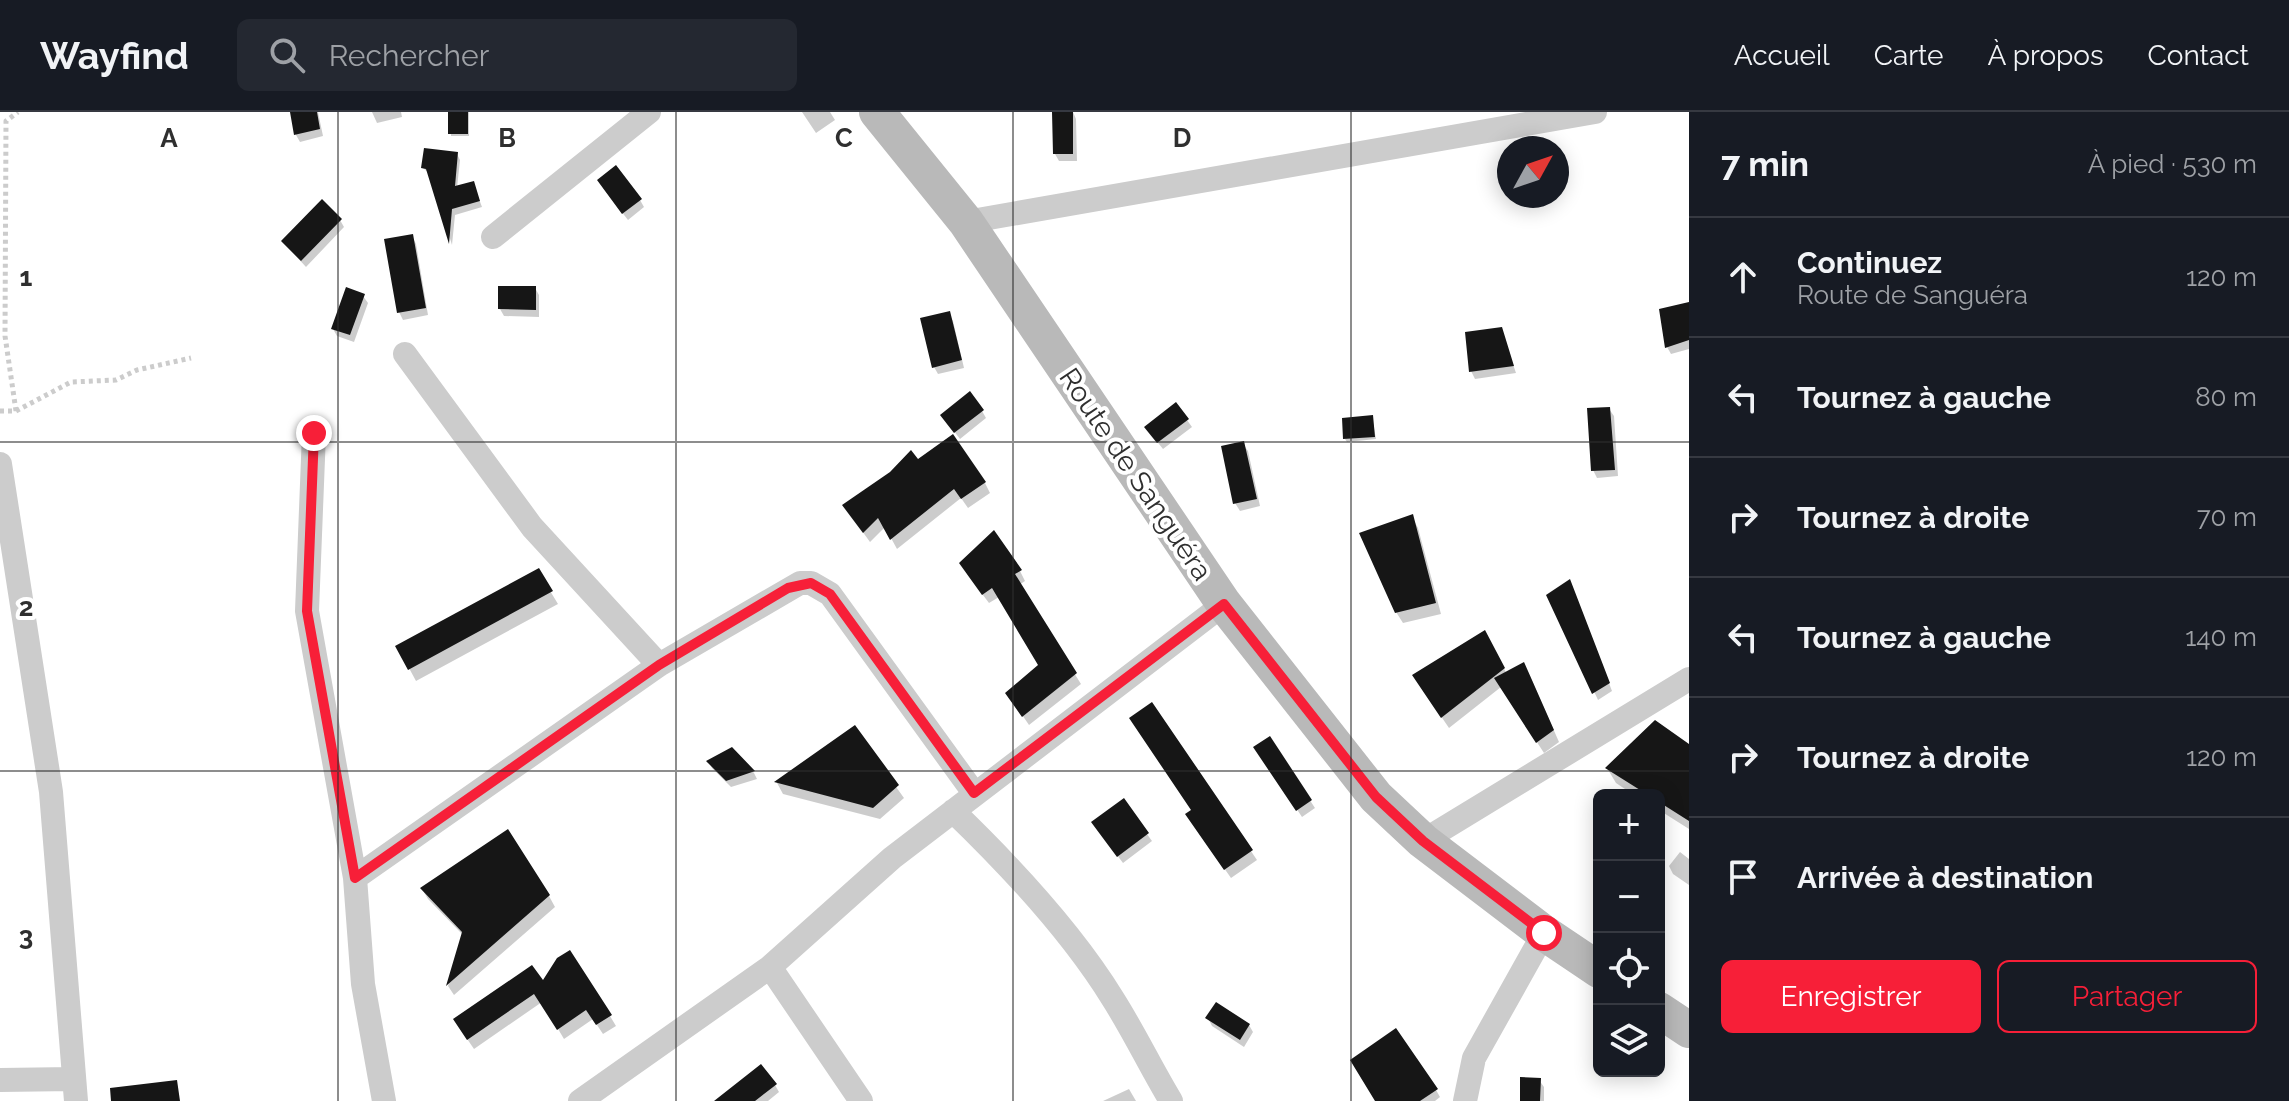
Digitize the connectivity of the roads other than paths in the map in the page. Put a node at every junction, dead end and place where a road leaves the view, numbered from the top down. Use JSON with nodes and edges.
{"nodes":[{"id":1,"x":649,"y":112,"type":"edge"},
{"id":2,"x":877,"y":112,"type":"edge"},
{"id":3,"x":1595,"y":112,"type":"edge"},
{"id":4,"x":966,"y":222,"type":"junction"},
{"id":5,"x":493,"y":237,"type":"dead end"},
{"id":6,"x":405,"y":354,"type":"dead end"},
{"id":7,"x":314,"y":433,"type":"dead end"},
{"id":8,"x":0,"y":464,"type":"edge"},
{"id":9,"x":1224,"y":604,"type":"junction"},
{"id":10,"x":659,"y":665,"type":"junction"},
{"id":11,"x":1689,"y":679,"type":"edge"},
{"id":12,"x":974,"y":793,"type":"junction"},
{"id":13,"x":953,"y":811,"type":"junction"},
{"id":14,"x":1423,"y":841,"type":"junction"},
{"id":15,"x":355,"y":878,"type":"junction"},
{"id":16,"x":1544,"y":933,"type":"junction"},
{"id":17,"x":1593,"y":966,"type":"edge"},
{"id":18,"x":770,"y":967,"type":"junction"},
{"id":19,"x":1665,"y":1014,"type":"edge"},
{"id":20,"x":1689,"y":1030,"type":"edge"},
{"id":21,"x":0,"y":1080,"type":"edge"},
{"id":22,"x":74,"y":1090,"type":"edge"},
{"id":23,"x":384,"y":1101,"type":"edge"},
{"id":24,"x":580,"y":1101,"type":"edge"},
{"id":25,"x":861,"y":1101,"type":"edge"},
{"id":26,"x":1171,"y":1101,"type":"edge"},
{"id":27,"x":1465,"y":1101,"type":"edge"}],
"edges":[{"from":1,"to":5,"type":"street"},
{"from":2,"to":4,"type":"street","name":"Route de Sanguéra"},
{"from":3,"to":4,"type":"street"},
{"from":4,"to":9,"type":"street","name":"Route de Sanguéra"},
{"from":6,"to":10,"type":"street"},
{"from":7,"to":15,"type":"street"},
{"from":8,"to":22,"type":"street"},
{"from":9,"to":12,"type":"street"},
{"from":9,"to":14,"type":"street","name":"Route de Sanguéra"},
{"from":10,"to":12,"type":"street"},
{"from":10,"to":15,"type":"street"},
{"from":11,"to":14,"type":"street"},
{"from":12,"to":13,"type":"street"},
{"from":13,"to":18,"type":"street"},
{"from":13,"to":26,"type":"street"},
{"from":14,"to":16,"type":"street","name":"Route de Sanguéra"},
{"from":15,"to":23,"type":"street"},
{"from":16,"to":17,"type":"street","name":"Route de Sanguéra"},
{"from":16,"to":27,"type":"street"},
{"from":18,"to":24,"type":"street"},
{"from":18,"to":25,"type":"street"},
{"from":19,"to":20,"type":"street"},
{"from":21,"to":22,"type":"street"}]}
